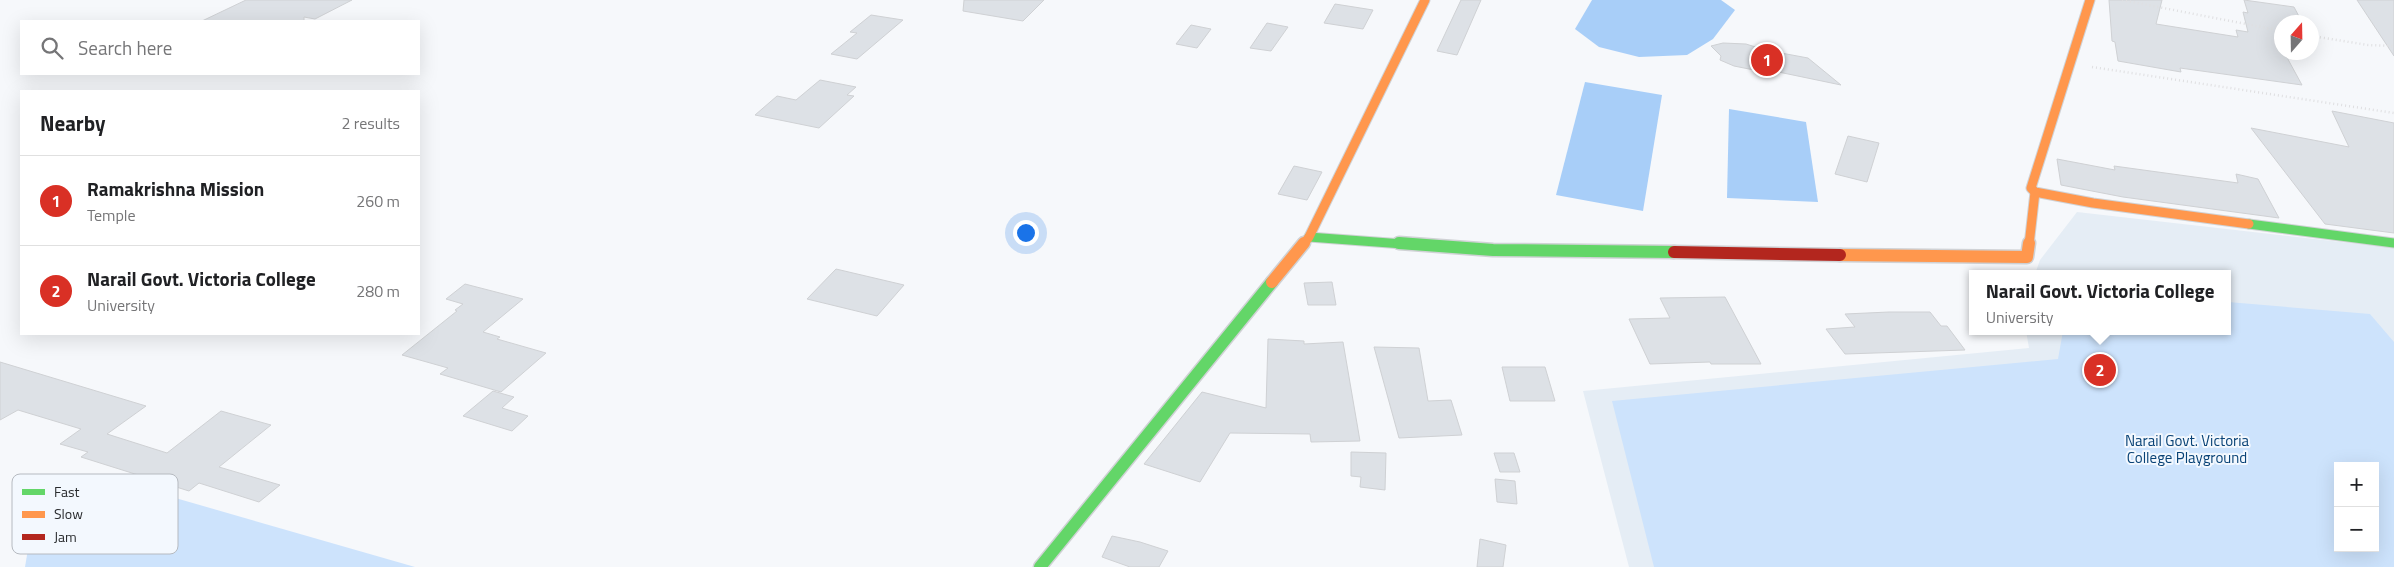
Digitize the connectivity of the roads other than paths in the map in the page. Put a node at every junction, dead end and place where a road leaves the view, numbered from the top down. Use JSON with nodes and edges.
{"nodes":[{"id":1,"x":1424,"y":0,"type":"edge"},
{"id":2,"x":2090,"y":0,"type":"edge"},
{"id":3,"x":2035,"y":192,"type":"junction"},
{"id":4,"x":1309,"y":237,"type":"junction"},
{"id":5,"x":2394,"y":243,"type":"edge"},
{"id":6,"x":1040,"y":567,"type":"edge"}],
"edges":[{"from":1,"to":4,"type":"street"},
{"from":2,"to":3,"type":"street"},
{"from":3,"to":4,"type":"street"},
{"from":3,"to":5,"type":"street"},
{"from":4,"to":6,"type":"street"}]}
